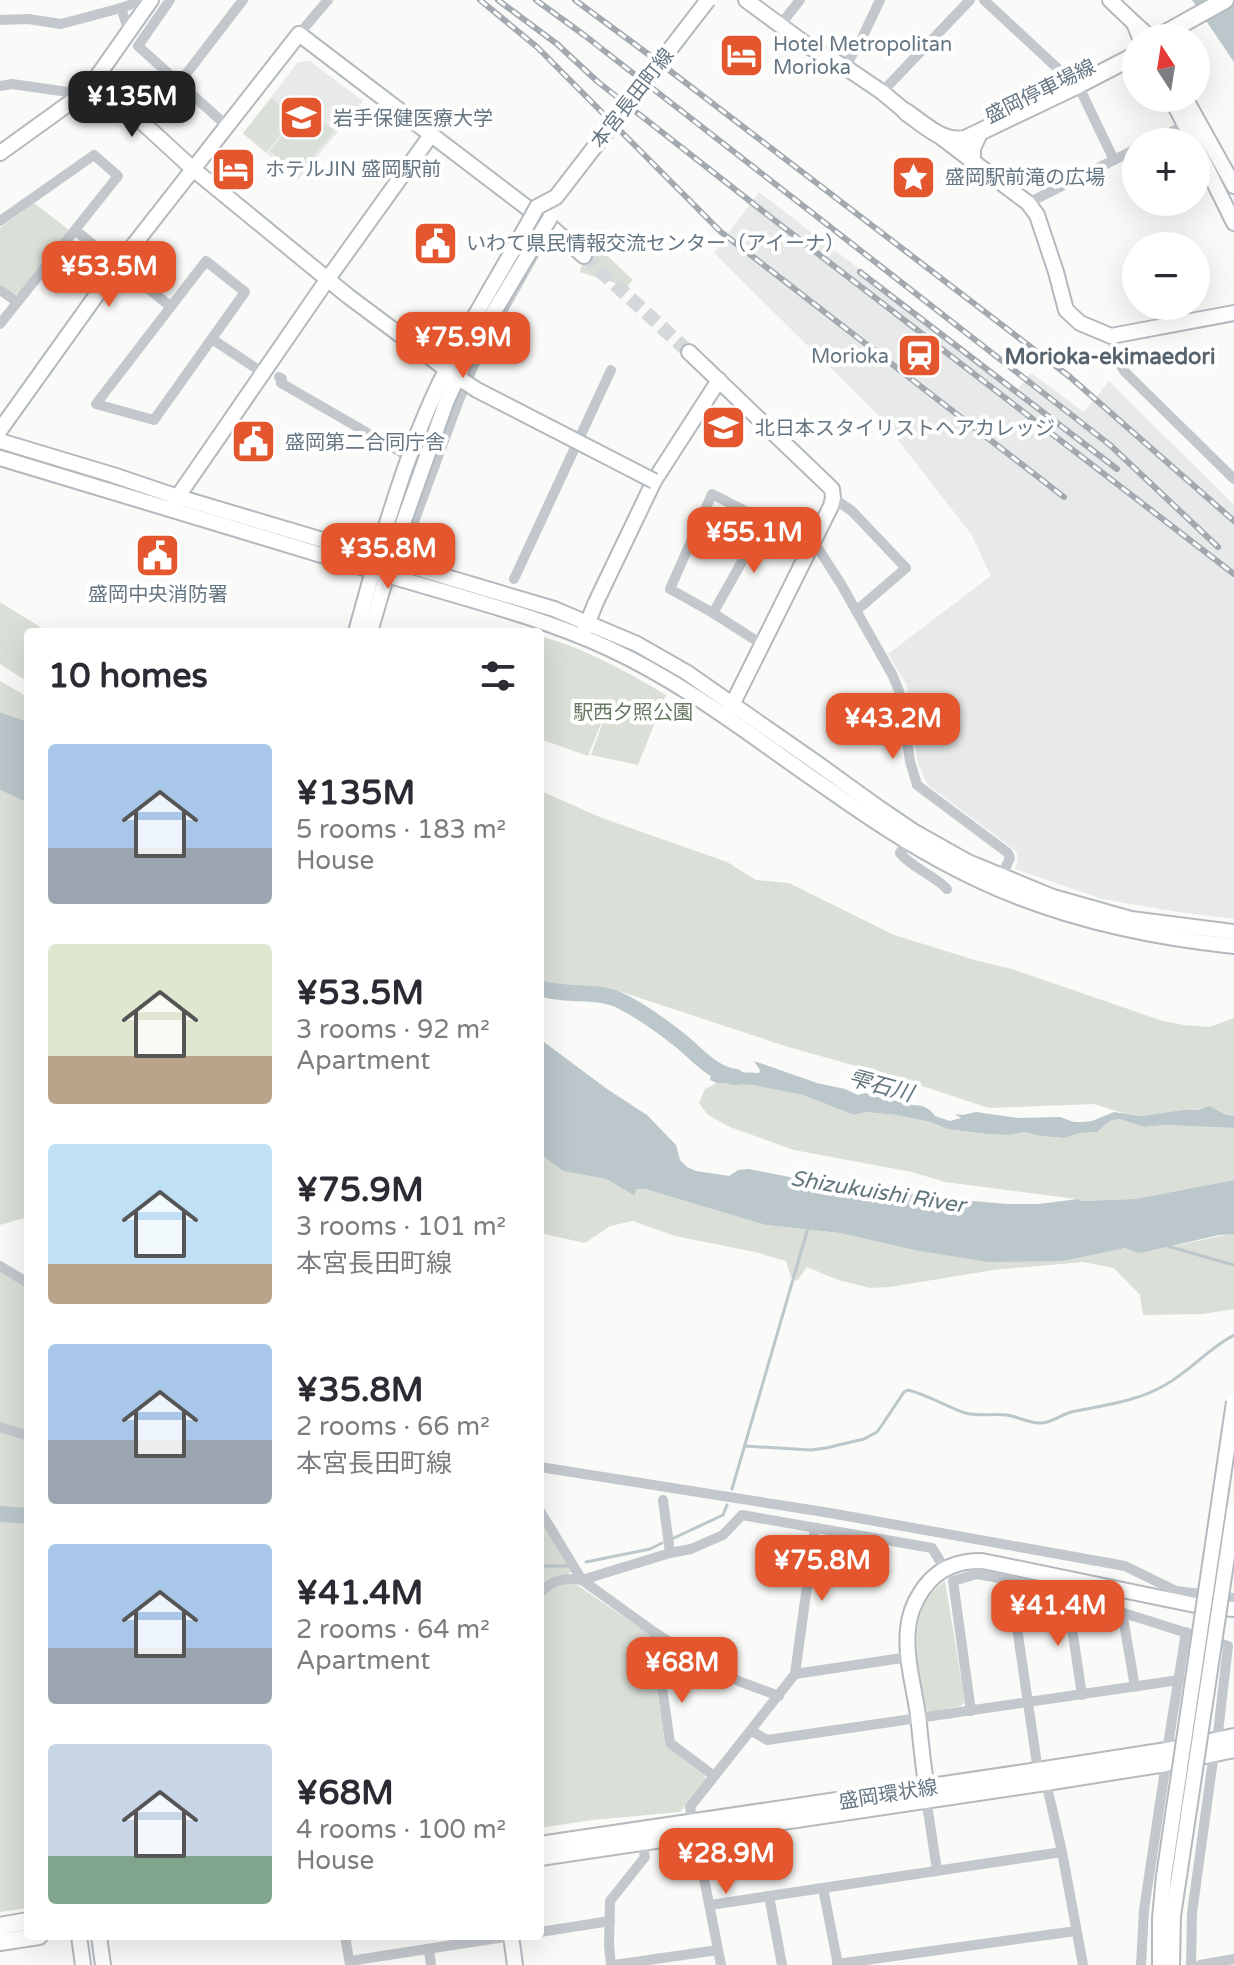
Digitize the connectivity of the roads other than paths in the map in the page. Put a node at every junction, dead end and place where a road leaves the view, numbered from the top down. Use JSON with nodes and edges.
{"nodes":[{"id":1,"x":170,"y":0,"type":"edge"},
{"id":2,"x":243,"y":0,"type":"edge"},
{"id":3,"x":328,"y":0,"type":"edge"},
{"id":4,"x":708,"y":0,"type":"edge"},
{"id":5,"x":746,"y":0,"type":"edge"},
{"id":6,"x":800,"y":0,"type":"edge"},
{"id":7,"x":880,"y":0,"type":"edge"},
{"id":8,"x":970,"y":0,"type":"edge"},
{"id":9,"x":984,"y":0,"type":"edge"},
{"id":10,"x":1110,"y":0,"type":"edge"},
{"id":11,"x":1225,"y":0,"type":"edge"},
{"id":12,"x":145,"y":1,"type":"edge"},
{"id":13,"x":121,"y":8,"type":"junction"},
{"id":14,"x":0,"y":20,"type":"edge"},
{"id":15,"x":1134,"y":23,"type":"edge"},
{"id":16,"x":781,"y":24,"type":"junction"},
{"id":17,"x":1180,"y":24,"type":"edge"},
{"id":18,"x":129,"y":32,"type":"junction"},
{"id":19,"x":299,"y":34,"type":"junction"},
{"id":20,"x":1122,"y":52,"type":"edge"},
{"id":21,"x":1122,"y":61,"type":"edge"},
{"id":22,"x":845,"y":67,"type":"junction"},
{"id":23,"x":94,"y":81,"type":"junction"},
{"id":24,"x":180,"y":82,"type":"junction"},
{"id":25,"x":1073,"y":82,"type":"junction"},
{"id":26,"x":0,"y":86,"type":"edge"},
{"id":27,"x":882,"y":92,"type":"junction"},
{"id":28,"x":82,"y":94,"type":"junction"},
{"id":29,"x":906,"y":112,"type":"joint"},
{"id":30,"x":1179,"y":112,"type":"edge"},
{"id":31,"x":1193,"y":112,"type":"edge"},
{"id":32,"x":1186,"y":125,"type":"junction"},
{"id":33,"x":227,"y":126,"type":"junction"},
{"id":34,"x":1180,"y":128,"type":"edge"},
{"id":35,"x":1187,"y":128,"type":"edge"},
{"id":36,"x":979,"y":133,"type":"junction"},
{"id":37,"x":431,"y":135,"type":"junction"},
{"id":38,"x":958,"y":145,"type":"junction"},
{"id":39,"x":0,"y":153,"type":"edge"},
{"id":40,"x":1122,"y":156,"type":"edge"},
{"id":41,"x":1114,"y":160,"type":"junction"},
{"id":42,"x":193,"y":169,"type":"junction"},
{"id":43,"x":1210,"y":174,"type":"edge"},
{"id":44,"x":1234,"y":186,"type":"edge"},
{"id":45,"x":1028,"y":203,"type":"junction"},
{"id":46,"x":548,"y":208,"type":"junction"},
{"id":47,"x":0,"y":221,"type":"edge"},
{"id":48,"x":1234,"y":223,"type":"edge"},
{"id":49,"x":75,"y":230,"type":"junction"},
{"id":50,"x":584,"y":256,"type":"tunnel mouth"},
{"id":51,"x":118,"y":265,"type":"junction"},
{"id":52,"x":327,"y":280,"type":"junction"},
{"id":53,"x":0,"y":290,"type":"edge"},
{"id":54,"x":17,"y":302,"type":"junction"},
{"id":55,"x":170,"y":306,"type":"junction"},
{"id":56,"x":1234,"y":313,"type":"edge"},
{"id":57,"x":0,"y":324,"type":"edge"},
{"id":58,"x":1111,"y":336,"type":"junction"},
{"id":59,"x":212,"y":339,"type":"junction"},
{"id":60,"x":689,"y":352,"type":"tunnel mouth"},
{"id":61,"x":611,"y":370,"type":"dead end"},
{"id":62,"x":263,"y":373,"type":"junction"},
{"id":63,"x":452,"y":373,"type":"junction"},
{"id":64,"x":279,"y":377,"type":"dead end"},
{"id":65,"x":719,"y":380,"type":"junction"},
{"id":66,"x":0,"y":430,"type":"edge"},
{"id":67,"x":0,"y":441,"type":"edge"},
{"id":68,"x":0,"y":458,"type":"edge"},
{"id":69,"x":411,"y":458,"type":"junction"},
{"id":70,"x":1234,"y":479,"type":"edge"},
{"id":71,"x":654,"y":481,"type":"junction"},
{"id":72,"x":833,"y":498,"type":"junction"},
{"id":73,"x":174,"y":503,"type":"junction"},
{"id":74,"x":765,"y":521,"type":"junction"},
{"id":75,"x":814,"y":542,"type":"junction"},
{"id":76,"x":384,"y":558,"type":"junction"},
{"id":77,"x":380,"y":573,"type":"junction"},
{"id":78,"x":514,"y":579,"type":"dead end"},
{"id":79,"x":856,"y":611,"type":"junction"},
{"id":80,"x":713,"y":613,"type":"junction"},
{"id":81,"x":358,"y":628,"type":"edge"},
{"id":82,"x":371,"y":628,"type":"edge"},
{"id":83,"x":585,"y":630,"type":"junction"},
{"id":84,"x":763,"y":645,"type":"junction"},
{"id":85,"x":729,"y":710,"type":"junction"},
{"id":86,"x":911,"y":836,"type":"junction"},
{"id":87,"x":1001,"y":877,"type":"junction"},
{"id":88,"x":947,"y":889,"type":"dead end"},
{"id":89,"x":1234,"y":932,"type":"edge"},
{"id":90,"x":1234,"y":946,"type":"edge"},
{"id":91,"x":0,"y":1266,"type":"edge"},
{"id":92,"x":24,"y":1281,"type":"edge"},
{"id":93,"x":1234,"y":1402,"type":"edge"},
{"id":94,"x":0,"y":1427,"type":"edge"},
{"id":95,"x":24,"y":1435,"type":"edge"},
{"id":96,"x":544,"y":1468,"type":"edge"},
{"id":97,"x":663,"y":1500,"type":"dead end"},
{"id":98,"x":1234,"y":1510,"type":"edge"},
{"id":99,"x":544,"y":1518,"type":"edge"},
{"id":100,"x":815,"y":1528,"type":"junction"},
{"id":101,"x":670,"y":1553,"type":"junction"},
{"id":102,"x":945,"y":1569,"type":"junction"},
{"id":103,"x":1015,"y":1575,"type":"junction"},
{"id":104,"x":582,"y":1580,"type":"junction"},
{"id":105,"x":544,"y":1588,"type":"edge"},
{"id":106,"x":1067,"y":1595,"type":"junction"},
{"id":107,"x":1234,"y":1598,"type":"edge"},
{"id":108,"x":1220,"y":1608,"type":"edge"},
{"id":109,"x":1122,"y":1612,"type":"junction"},
{"id":110,"x":654,"y":1632,"type":"junction"},
{"id":111,"x":1186,"y":1632,"type":"junction"},
{"id":112,"x":909,"y":1657,"type":"junction"},
{"id":113,"x":1230,"y":1666,"type":"edge"},
{"id":114,"x":795,"y":1674,"type":"junction"},
{"id":115,"x":1179,"y":1680,"type":"junction"},
{"id":116,"x":1135,"y":1687,"type":"junction"},
{"id":117,"x":1082,"y":1695,"type":"junction"},
{"id":118,"x":779,"y":1696,"type":"junction"},
{"id":119,"x":1028,"y":1702,"type":"junction"},
{"id":120,"x":971,"y":1711,"type":"junction"},
{"id":121,"x":918,"y":1718,"type":"junction"},
{"id":122,"x":752,"y":1731,"type":"junction"},
{"id":123,"x":1234,"y":1737,"type":"edge"},
{"id":124,"x":1215,"y":1747,"type":"junction"},
{"id":125,"x":1234,"y":1749,"type":"edge"},
{"id":126,"x":1166,"y":1757,"type":"junction"},
{"id":127,"x":714,"y":1776,"type":"junction"},
{"id":128,"x":1042,"y":1777,"type":"junction"},
{"id":129,"x":928,"y":1799,"type":"junction"},
{"id":130,"x":693,"y":1829,"type":"junction"},
{"id":131,"x":642,"y":1842,"type":"junction"},
{"id":132,"x":544,"y":1845,"type":"edge"},
{"id":133,"x":1062,"y":1852,"type":"junction"},
{"id":134,"x":544,"y":1856,"type":"edge"},
{"id":135,"x":937,"y":1870,"type":"junction"},
{"id":136,"x":823,"y":1888,"type":"junction"},
{"id":137,"x":769,"y":1896,"type":"junction"},
{"id":138,"x":710,"y":1905,"type":"junction"},
{"id":139,"x":610,"y":1921,"type":"junction"},
{"id":140,"x":24,"y":1922,"type":"edge"},
{"id":141,"x":0,"y":1926,"type":"edge"},
{"id":142,"x":544,"y":1931,"type":"edge"},
{"id":143,"x":1076,"y":1931,"type":"junction"},
{"id":144,"x":24,"y":1938,"type":"edge"},
{"id":145,"x":80,"y":1940,"type":"edge"},
{"id":146,"x":100,"y":1940,"type":"edge"},
{"id":147,"x":346,"y":1940,"type":"edge"},
{"id":148,"x":486,"y":1940,"type":"edge"},
{"id":149,"x":512,"y":1940,"type":"edge"},
{"id":150,"x":0,"y":1942,"type":"edge"},
{"id":151,"x":429,"y":1949,"type":"junction"},
{"id":152,"x":718,"y":1950,"type":"junction"},
{"id":153,"x":1234,"y":1959,"type":"edge"},
{"id":154,"x":910,"y":1960,"type":"edge"},
{"id":155,"x":350,"y":1963,"type":"edge"},
{"id":156,"x":83,"y":1965,"type":"edge"},
{"id":157,"x":103,"y":1965,"type":"edge"},
{"id":158,"x":431,"y":1965,"type":"edge"},
{"id":159,"x":515,"y":1965,"type":"edge"},
{"id":160,"x":613,"y":1965,"type":"edge"},
{"id":161,"x":721,"y":1965,"type":"edge"},
{"id":162,"x":782,"y":1965,"type":"edge"},
{"id":163,"x":838,"y":1965,"type":"edge"},
{"id":164,"x":1083,"y":1965,"type":"edge"},
{"id":165,"x":1141,"y":1965,"type":"edge"},
{"id":166,"x":1160,"y":1965,"type":"edge"},
{"id":167,"x":1172,"y":1965,"type":"edge"},
{"id":168,"x":1191,"y":1965,"type":"edge"},
{"id":169,"x":1200,"y":1965,"type":"edge"}],
"edges":[{"from":1,"to":24,"type":"street"},
{"from":2,"to":24,"type":"street"},
{"from":3,"to":19,"type":"street"},
{"from":4,"to":46,"type":"street","name":"本宮長田町線","bridge":true},
{"from":5,"to":16,"type":"street"},
{"from":6,"to":16,"type":"street"},
{"from":7,"to":22,"type":"street"},
{"from":8,"to":27,"type":"street"},
{"from":9,"to":25,"type":"street"},
{"from":10,"to":15,"type":"street"},
{"from":11,"to":17,"type":"main road"},
{"from":12,"to":13,"type":"street"},
{"from":12,"to":18,"type":"street"},
{"from":13,"to":14,"type":"street"},
{"from":13,"to":18,"type":"street"},
{"from":16,"to":22,"type":"street"},
{"from":18,"to":23,"type":"street"},
{"from":19,"to":33,"type":"street"},
{"from":19,"to":37,"type":"street"},
{"from":20,"to":25,"type":"main road","name":"盛岡停車場線"},
{"from":21,"to":25,"type":"main road","name":"盛岡停車場線"},
{"from":22,"to":27,"type":"street"},
{"from":23,"to":28,"type":"street"},
{"from":23,"to":42,"type":"street"},
{"from":24,"to":33,"type":"street"},
{"from":25,"to":36,"type":"main road","name":"盛岡停車場線"},
{"from":25,"to":38,"type":"main road","name":"盛岡停車場線"},
{"from":25,"to":41,"type":"street"},
{"from":26,"to":28,"type":"street"},
{"from":27,"to":29,"type":"street"},
{"from":28,"to":39,"type":"street"},
{"from":29,"to":38,"type":"main road"},
{"from":30,"to":32,"type":"street"},
{"from":31,"to":44,"type":"street"},
{"from":32,"to":34,"type":"street"},
{"from":32,"to":35,"type":"street"},
{"from":33,"to":42,"type":"street"},
{"from":36,"to":38,"type":"main road","name":"盛岡停車場線"},
{"from":36,"to":38,"type":"main road"},
{"from":37,"to":46,"type":"street"},
{"from":37,"to":52,"type":"street"},
{"from":38,"to":45,"type":"street"},
{"from":40,"to":41,"type":"street"},
{"from":41,"to":45,"type":"street"},
{"from":42,"to":51,"type":"street"},
{"from":42,"to":52,"type":"street"},
{"from":43,"to":48,"type":"street"},
{"from":45,"to":58,"type":"street"},
{"from":46,"to":50,"type":"street"},
{"from":46,"to":63,"type":"street","name":"本宮長田町線","bridge":true},
{"from":46,"to":69,"type":"street"},
{"from":46,"to":69,"type":"street"},
{"from":47,"to":49,"type":"street"},
{"from":49,"to":51,"type":"street"},
{"from":49,"to":54,"type":"street"},
{"from":51,"to":55,"type":"street"},
{"from":51,"to":66,"type":"street"},
{"from":52,"to":62,"type":"street"},
{"from":52,"to":63,"type":"street","bridge":true},
{"from":53,"to":54,"type":"street"},
{"from":54,"to":57,"type":"street"},
{"from":55,"to":59,"type":"street"},
{"from":55,"to":59,"type":"street"},
{"from":56,"to":58,"type":"street"},
{"from":58,"to":70,"type":"street"},
{"from":59,"to":62,"type":"street"},
{"from":60,"to":65,"type":"street"},
{"from":61,"to":78,"type":"street"},
{"from":62,"to":73,"type":"street"},
{"from":63,"to":71,"type":"street","bridge":true},
{"from":63,"to":76,"type":"street","name":"本宮長田町線","bridge":true},
{"from":64,"to":69,"type":"street"},
{"from":65,"to":71,"type":"street"},
{"from":65,"to":72,"type":"street"},
{"from":67,"to":73,"type":"street"},
{"from":68,"to":73,"type":"street"},
{"from":71,"to":83,"type":"street"},
{"from":72,"to":75,"type":"street"},
{"from":72,"to":79,"type":"street"},
{"from":73,"to":76,"type":"street"},
{"from":73,"to":77,"type":"street"},
{"from":74,"to":75,"type":"street"},
{"from":74,"to":80,"type":"street"},
{"from":74,"to":80,"type":"street"},
{"from":75,"to":79,"type":"street"},
{"from":75,"to":84,"type":"street"},
{"from":76,"to":77,"type":"street","name":"本宮長田町線"},
{"from":76,"to":83,"type":"street"},
{"from":77,"to":81,"type":"street","name":"本宮長田町線"},
{"from":77,"to":82,"type":"street","name":"本宮長田町線"},
{"from":77,"to":83,"type":"street"},
{"from":79,"to":87,"type":"street"},
{"from":80,"to":84,"type":"street"},
{"from":83,"to":85,"type":"street"},
{"from":84,"to":85,"type":"street"},
{"from":85,"to":86,"type":"street"},
{"from":86,"to":87,"type":"street"},
{"from":86,"to":88,"type":"street"},
{"from":86,"to":90,"type":"street"},
{"from":87,"to":89,"type":"street"},
{"from":91,"to":92,"type":"street"},
{"from":93,"to":108,"type":"street","bridge":true},
{"from":94,"to":95,"type":"street"},
{"from":96,"to":107,"type":"street"},
{"from":97,"to":101,"type":"street"},
{"from":98,"to":108,"type":"street","bridge":true},
{"from":99,"to":104,"type":"street"},
{"from":100,"to":101,"type":"street"},
{"from":100,"to":102,"type":"street"},
{"from":100,"to":114,"type":"street"},
{"from":101,"to":104,"type":"street"},
{"from":102,"to":103,"type":"street"},
{"from":102,"to":112,"type":"street"},
{"from":103,"to":106,"type":"street"},
{"from":103,"to":108,"type":"street"},
{"from":103,"to":119,"type":"street"},
{"from":103,"to":120,"type":"street"},
{"from":104,"to":105,"type":"street"},
{"from":104,"to":110,"type":"street"},
{"from":106,"to":109,"type":"street"},
{"from":106,"to":117,"type":"street"},
{"from":108,"to":166,"type":"street","bridge":true},
{"from":108,"to":167,"type":"street","bridge":true},
{"from":109,"to":111,"type":"street"},
{"from":109,"to":116,"type":"street"},
{"from":110,"to":118,"type":"street"},
{"from":110,"to":127,"type":"street"},
{"from":111,"to":113,"type":"street"},
{"from":111,"to":115,"type":"street"},
{"from":112,"to":114,"type":"street"},
{"from":112,"to":121,"type":"street"},
{"from":113,"to":124,"type":"street"},
{"from":114,"to":118,"type":"street"},
{"from":115,"to":116,"type":"street"},
{"from":115,"to":126,"type":"street"},
{"from":116,"to":117,"type":"street"},
{"from":117,"to":119,"type":"street"},
{"from":118,"to":122,"type":"street"},
{"from":119,"to":120,"type":"street"},
{"from":119,"to":128,"type":"street"},
{"from":120,"to":121,"type":"street"},
{"from":121,"to":122,"type":"street"},
{"from":121,"to":129,"type":"street"},
{"from":122,"to":127,"type":"street"},
{"from":123,"to":124,"type":"main road","name":"盛岡環状線"},
{"from":124,"to":125,"type":"main road","name":"盛岡環状線"},
{"from":124,"to":126,"type":"main road","name":"盛岡環状線"},
{"from":124,"to":168,"type":"street"},
{"from":126,"to":128,"type":"main road","name":"盛岡環状線"},
{"from":126,"to":165,"type":"street"},
{"from":127,"to":130,"type":"street"},
{"from":128,"to":129,"type":"main road","name":"盛岡環状線"},
{"from":128,"to":133,"type":"street"},
{"from":129,"to":130,"type":"main road","name":"盛岡環状線"},
{"from":129,"to":135,"type":"street"},
{"from":130,"to":131,"type":"main road","name":"盛岡環状線"},
{"from":130,"to":132,"type":"main road","name":"盛岡環状線"},
{"from":130,"to":138,"type":"street"},
{"from":131,"to":134,"type":"main road","name":"盛岡環状線"},
{"from":131,"to":139,"type":"street"},
{"from":133,"to":135,"type":"street"},
{"from":133,"to":143,"type":"street"},
{"from":135,"to":136,"type":"street"},
{"from":136,"to":137,"type":"street"},
{"from":136,"to":163,"type":"street"},
{"from":137,"to":138,"type":"street"},
{"from":137,"to":162,"type":"street"},
{"from":138,"to":152,"type":"street"},
{"from":139,"to":142,"type":"street"},
{"from":139,"to":160,"type":"street"},
{"from":140,"to":141,"type":"main road"},
{"from":143,"to":154,"type":"street"},
{"from":143,"to":164,"type":"street"},
{"from":144,"to":150,"type":"main road"},
{"from":145,"to":156,"type":"street"},
{"from":146,"to":157,"type":"street"},
{"from":147,"to":155,"type":"street"},
{"from":148,"to":151,"type":"street"},
{"from":149,"to":159,"type":"street"},
{"from":151,"to":155,"type":"street"},
{"from":151,"to":158,"type":"street"},
{"from":152,"to":160,"type":"street"},
{"from":152,"to":161,"type":"street"},
{"from":153,"to":169,"type":"street"},
{"from":154,"to":163,"type":"street"}]}
